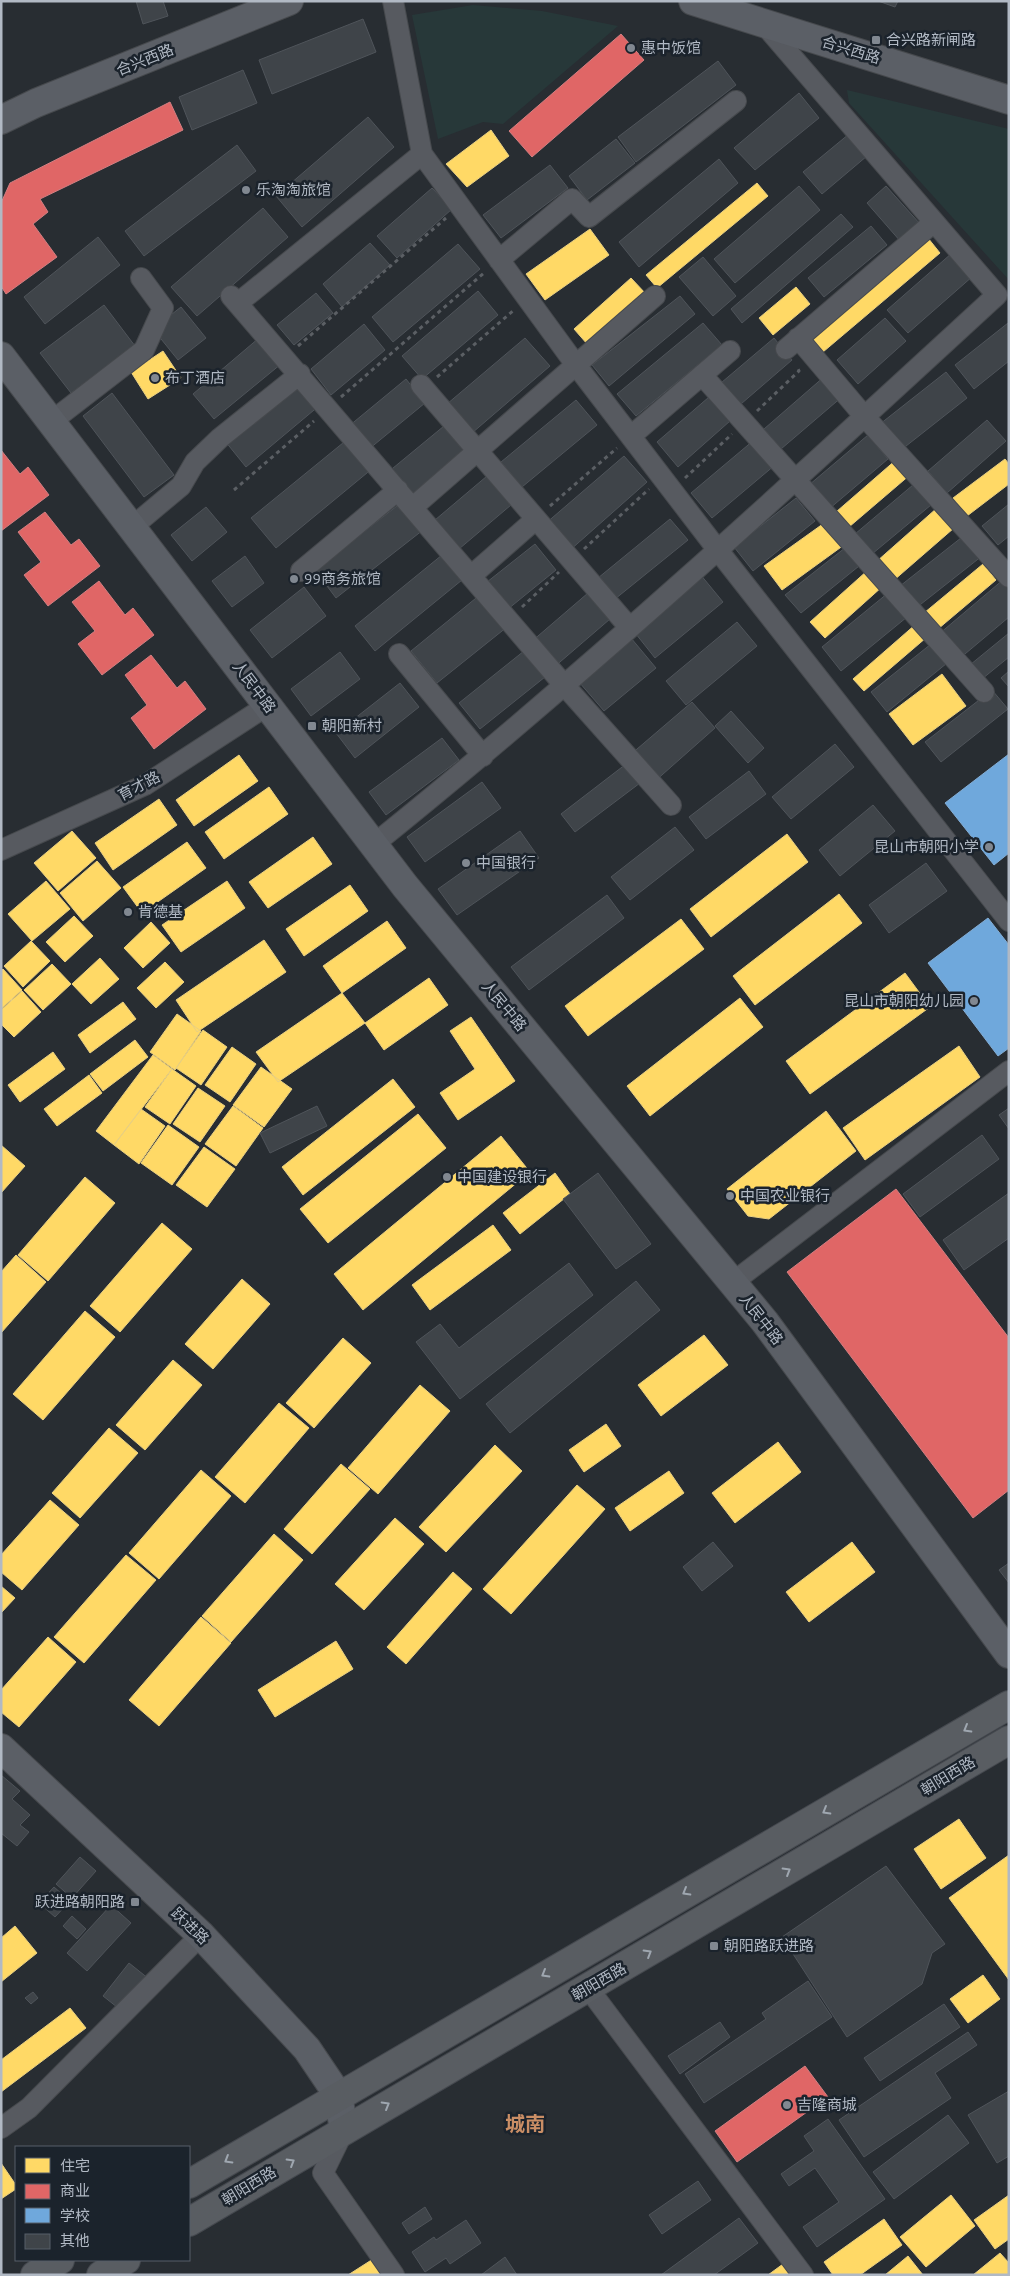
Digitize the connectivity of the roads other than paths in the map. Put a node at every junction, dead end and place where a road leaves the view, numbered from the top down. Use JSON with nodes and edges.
{"nodes":[{"id":1,"x":289,"y":1,"type":"edge"},
{"id":2,"x":393,"y":1,"type":"edge"},
{"id":3,"x":693,"y":1,"type":"edge"},
{"id":4,"x":763,"y":23,"type":"junction"},
{"id":5,"x":1009,"y":100,"type":"edge"},
{"id":6,"x":736,"y":101,"type":"dead end"},
{"id":7,"x":1,"y":120,"type":"edge"},
{"id":8,"x":422,"y":154,"type":"junction"},
{"id":9,"x":934,"y":222,"type":"junction"},
{"id":10,"x":499,"y":260,"type":"junction"},
{"id":11,"x":141,"y":278,"type":"dead end"},
{"id":12,"x":655,"y":296,"type":"dead end"},
{"id":13,"x":730,"y":352,"type":"dead end"},
{"id":14,"x":1,"y":356,"type":"edge"},
{"id":15,"x":576,"y":365,"type":"junction"},
{"id":16,"x":300,"y":374,"type":"junction"},
{"id":17,"x":702,"y":375,"type":"junction"},
{"id":18,"x":422,"y":387,"type":"road end"},
{"id":19,"x":864,"y":416,"type":"junction"},
{"id":20,"x":52,"y":421,"type":"junction"},
{"id":21,"x":631,"y":436,"type":"junction"},
{"id":22,"x":477,"y":451,"type":"junction"},
{"id":23,"x":794,"y":479,"type":"junction"},
{"id":24,"x":398,"y":490,"type":"junction"},
{"id":25,"x":413,"y":507,"type":"junction"},
{"id":26,"x":536,"y":519,"type":"junction"},
{"id":27,"x":132,"y":527,"type":"junction"},
{"id":28,"x":717,"y":549,"type":"junction"},
{"id":29,"x":301,"y":571,"type":"dead end"},
{"id":30,"x":471,"y":576,"type":"junction"},
{"id":31,"x":1009,"y":577,"type":"edge"},
{"id":32,"x":629,"y":627,"type":"junction"},
{"id":33,"x":399,"y":654,"type":"dead end"},
{"id":34,"x":564,"y":685,"type":"junction"},
{"id":35,"x":984,"y":692,"type":"dead end"},
{"id":36,"x":268,"y":705,"type":"junction"},
{"id":37,"x":483,"y":756,"type":"junction"},
{"id":38,"x":671,"y":805,"type":"dead end"},
{"id":39,"x":373,"y":845,"type":"junction"},
{"id":40,"x":1,"y":850,"type":"edge"},
{"id":41,"x":1009,"y":921,"type":"edge"},
{"id":42,"x":1009,"y":1071,"type":"edge"},
{"id":43,"x":732,"y":1283,"type":"junction"},
{"id":44,"x":1009,"y":1654,"type":"edge"},
{"id":45,"x":1009,"y":1705,"type":"edge"},
{"id":46,"x":1009,"y":1740,"type":"edge"},
{"id":47,"x":1,"y":1748,"type":"edge"},
{"id":48,"x":201,"y":1935,"type":"junction"},
{"id":49,"x":588,"y":1988,"type":"junction"},
{"id":50,"x":338,"y":2095,"type":"junction"},
{"id":51,"x":1,"y":2128,"type":"edge"},
{"id":52,"x":344,"y":2130,"type":"junction"},
{"id":53,"x":190,"y":2183,"type":"edge"},
{"id":54,"x":190,"y":2221,"type":"edge"},
{"id":55,"x":58,"y":2261,"type":"edge"},
{"id":56,"x":124,"y":2261,"type":"edge"},
{"id":57,"x":35,"y":2275,"type":"edge"},
{"id":58,"x":101,"y":2275,"type":"edge"},
{"id":59,"x":394,"y":2275,"type":"edge"},
{"id":60,"x":803,"y":2275,"type":"edge"}],
"edges":[{"from":1,"to":7,"type":"street","name":"合兴西路"},
{"from":2,"to":8,"type":"street"},
{"from":3,"to":4,"type":"street","name":"合兴西路"},
{"from":4,"to":5,"type":"street","name":"合兴西路"},
{"from":4,"to":9,"type":"street"},
{"from":6,"to":10,"type":"street"},
{"from":8,"to":10,"type":"street"},
{"from":8,"to":16,"type":"street"},
{"from":9,"to":19,"type":"street"},
{"from":9,"to":19,"type":"street"},
{"from":10,"to":15,"type":"street"},
{"from":11,"to":20,"type":"street"},
{"from":12,"to":15,"type":"street"},
{"from":13,"to":17,"type":"street"},
{"from":14,"to":20,"type":"street","name":"人民中路"},
{"from":15,"to":21,"type":"street"},
{"from":15,"to":22,"type":"street"},
{"from":16,"to":24,"type":"street"},
{"from":16,"to":27,"type":"street"},
{"from":17,"to":21,"type":"street"},
{"from":17,"to":23,"type":"street"},
{"from":18,"to":22,"type":"street"},
{"from":19,"to":23,"type":"street"},
{"from":19,"to":31,"type":"street"},
{"from":20,"to":27,"type":"street","name":"人民中路"},
{"from":21,"to":28,"type":"street"},
{"from":22,"to":25,"type":"street"},
{"from":22,"to":26,"type":"street"},
{"from":23,"to":28,"type":"street"},
{"from":23,"to":35,"type":"street"},
{"from":24,"to":25,"type":"street"},
{"from":24,"to":29,"type":"street"},
{"from":25,"to":30,"type":"street"},
{"from":26,"to":30,"type":"street"},
{"from":26,"to":32,"type":"street"},
{"from":27,"to":36,"type":"street","name":"人民中路"},
{"from":28,"to":32,"type":"street"},
{"from":28,"to":41,"type":"street"},
{"from":30,"to":34,"type":"street"},
{"from":32,"to":34,"type":"street"},
{"from":33,"to":37,"type":"street"},
{"from":34,"to":37,"type":"street"},
{"from":34,"to":38,"type":"street"},
{"from":36,"to":39,"type":"street","name":"人民中路"},
{"from":36,"to":40,"type":"street","name":"育才路"},
{"from":37,"to":39,"type":"street"},
{"from":39,"to":43,"type":"street","name":"人民中路"},
{"from":42,"to":43,"type":"street"},
{"from":43,"to":44,"type":"street","name":"人民中路"},
{"from":45,"to":50,"type":"main road","name":"朝阳西路","one_way":true},
{"from":49,"to":46,"type":"main road","name":"朝阳西路","one_way":true},
{"from":47,"to":48,"type":"street","name":"跃进路"},
{"from":48,"to":50,"type":"street","name":"跃进路"},
{"from":48,"to":51,"type":"street"},
{"from":52,"to":49,"type":"main road","name":"朝阳西路","one_way":true},
{"from":49,"to":60,"type":"street"},
{"from":50,"to":52,"type":"street","name":"跃进路"},
{"from":50,"to":53,"type":"main road","name":"朝阳西路","one_way":true},
{"from":54,"to":52,"type":"main road","name":"朝阳西路","one_way":true},
{"from":52,"to":59,"type":"street"},
{"from":55,"to":57,"type":"main road"},
{"from":56,"to":58,"type":"main road"}]}
